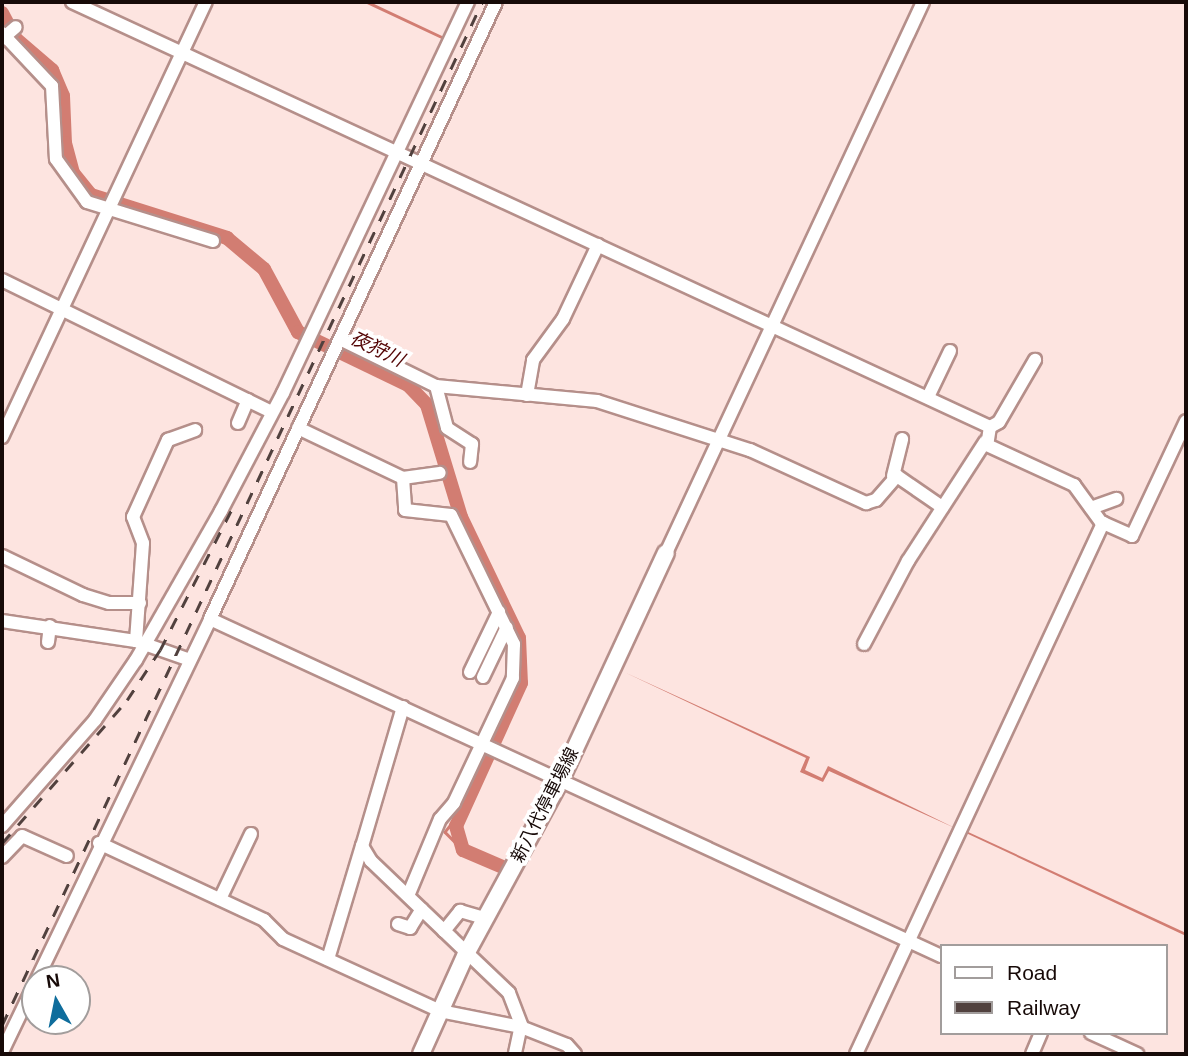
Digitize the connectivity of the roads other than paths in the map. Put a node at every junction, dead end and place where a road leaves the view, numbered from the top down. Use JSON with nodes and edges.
{"nodes":[{"id":1,"x":72,"y":2,"type":"edge"},
{"id":2,"x":206,"y":2,"type":"edge"},
{"id":3,"x":468,"y":2,"type":"edge"},
{"id":4,"x":496,"y":2,"type":"edge"},
{"id":5,"x":923,"y":2,"type":"edge"},
{"id":6,"x":7,"y":33,"type":"edge"},
{"id":7,"x":182,"y":52,"type":"junction"},
{"id":8,"x":398,"y":151,"type":"junction"},
{"id":9,"x":420,"y":162,"type":"junction"},
{"id":10,"x":107,"y":210,"type":"junction"},
{"id":11,"x":213,"y":241,"type":"dead end"},
{"id":12,"x":598,"y":244,"type":"junction"},
{"id":13,"x":2,"y":280,"type":"edge"},
{"id":14,"x":61,"y":309,"type":"junction"},
{"id":15,"x":772,"y":325,"type":"junction"},
{"id":16,"x":340,"y":339,"type":"junction"},
{"id":17,"x":950,"y":351,"type":"dead end"},
{"id":18,"x":1035,"y":360,"type":"dead end"},
{"id":19,"x":437,"y":392,"type":"junction"},
{"id":20,"x":527,"y":395,"type":"junction"},
{"id":21,"x":928,"y":397,"type":"junction"},
{"id":22,"x":248,"y":400,"type":"junction"},
{"id":23,"x":271,"y":412,"type":"junction"},
{"id":24,"x":1186,"y":421,"type":"edge"},
{"id":25,"x":238,"y":423,"type":"dead end"},
{"id":26,"x":990,"y":427,"type":"junction"},
{"id":27,"x":298,"y":428,"type":"junction"},
{"id":28,"x":195,"y":430,"type":"dead end"},
{"id":29,"x":2,"y":437,"type":"edge"},
{"id":30,"x":902,"y":439,"type":"dead end"},
{"id":31,"x":716,"y":440,"type":"junction"},
{"id":32,"x":985,"y":442,"type":"junction"},
{"id":33,"x":470,"y":462,"type":"dead end"},
{"id":34,"x":440,"y":473,"type":"dead end"},
{"id":35,"x":893,"y":476,"type":"junction"},
{"id":36,"x":403,"y":478,"type":"junction"},
{"id":37,"x":1116,"y":499,"type":"dead end"},
{"id":38,"x":943,"y":507,"type":"junction"},
{"id":39,"x":1091,"y":508,"type":"junction"},
{"id":40,"x":1103,"y":523,"type":"junction"},
{"id":41,"x":666,"y":553,"type":"joint"},
{"id":42,"x":2,"y":556,"type":"edge"},
{"id":43,"x":139,"y":603,"type":"junction"},
{"id":44,"x":499,"y":612,"type":"junction"},
{"id":45,"x":210,"y":619,"type":"junction"},
{"id":46,"x":2,"y":621,"type":"edge"},
{"id":47,"x":50,"y":626,"type":"junction"},
{"id":48,"x":507,"y":627,"type":"junction"},
{"id":49,"x":47,"y":642,"type":"dead end"},
{"id":50,"x":140,"y":643,"type":"junction"},
{"id":51,"x":864,"y":644,"type":"dead end"},
{"id":52,"x":190,"y":660,"type":"junction"},
{"id":53,"x":470,"y":672,"type":"dead end"},
{"id":54,"x":483,"y":677,"type":"dead end"},
{"id":55,"x":403,"y":707,"type":"junction"},
{"id":56,"x":487,"y":748,"type":"junction"},
{"id":57,"x":560,"y":781,"type":"junction"},
{"id":58,"x":2,"y":826,"type":"edge"},
{"id":59,"x":251,"y":834,"type":"dead end"},
{"id":60,"x":99,"y":843,"type":"junction"},
{"id":61,"x":362,"y":846,"type":"junction"},
{"id":62,"x":67,"y":856,"type":"dead end"},
{"id":63,"x":2,"y":857,"type":"edge"},
{"id":64,"x":408,"y":895,"type":"junction"},
{"id":65,"x":220,"y":899,"type":"junction"},
{"id":66,"x":422,"y":909,"type":"junction"},
{"id":67,"x":485,"y":918,"type":"junction"},
{"id":68,"x":398,"y":924,"type":"dead end"},
{"id":69,"x":444,"y":931,"type":"junction"},
{"id":70,"x":909,"y":940,"type":"junction"},
{"id":71,"x":466,"y":954,"type":"junction"},
{"id":72,"x":940,"y":956,"type":"edge"},
{"id":73,"x":328,"y":959,"type":"junction"},
{"id":74,"x":440,"y":1011,"type":"junction"},
{"id":75,"x":521,"y":1027,"type":"junction"},
{"id":76,"x":1040,"y":1035,"type":"edge"},
{"id":77,"x":1095,"y":1035,"type":"edge"},
{"id":78,"x":2,"y":1052,"type":"edge"},
{"id":79,"x":421,"y":1054,"type":"edge"},
{"id":80,"x":515,"y":1054,"type":"edge"},
{"id":81,"x":575,"y":1054,"type":"edge"},
{"id":82,"x":856,"y":1054,"type":"edge"},
{"id":83,"x":1032,"y":1054,"type":"edge"},
{"id":84,"x":1136,"y":1054,"type":"edge"}],
"edges":[{"from":1,"to":7,"type":"street"},
{"from":2,"to":7,"type":"street"},
{"from":3,"to":8,"type":"street"},
{"from":4,"to":9,"type":"street"},
{"from":5,"to":15,"type":"street"},
{"from":6,"to":10,"type":"street"},
{"from":7,"to":8,"type":"street"},
{"from":7,"to":10,"type":"street"},
{"from":8,"to":9,"type":"street"},
{"from":8,"to":23,"type":"street"},
{"from":9,"to":12,"type":"street"},
{"from":9,"to":16,"type":"street"},
{"from":10,"to":11,"type":"street"},
{"from":10,"to":14,"type":"street"},
{"from":12,"to":15,"type":"street"},
{"from":12,"to":20,"type":"street"},
{"from":13,"to":14,"type":"street"},
{"from":14,"to":22,"type":"street"},
{"from":14,"to":29,"type":"street"},
{"from":15,"to":21,"type":"street"},
{"from":15,"to":31,"type":"street"},
{"from":16,"to":19,"type":"street"},
{"from":16,"to":27,"type":"street"},
{"from":17,"to":21,"type":"street"},
{"from":18,"to":26,"type":"street"},
{"from":19,"to":20,"type":"street"},
{"from":19,"to":33,"type":"street"},
{"from":20,"to":31,"type":"street"},
{"from":21,"to":26,"type":"street"},
{"from":22,"to":23,"type":"street"},
{"from":22,"to":25,"type":"street"},
{"from":23,"to":50,"type":"street"},
{"from":24,"to":40,"type":"street"},
{"from":26,"to":32,"type":"street"},
{"from":27,"to":36,"type":"street"},
{"from":27,"to":45,"type":"street"},
{"from":28,"to":43,"type":"street"},
{"from":30,"to":35,"type":"street"},
{"from":31,"to":35,"type":"street"},
{"from":31,"to":41,"type":"street"},
{"from":32,"to":38,"type":"street"},
{"from":32,"to":39,"type":"street"},
{"from":34,"to":36,"type":"street"},
{"from":35,"to":38,"type":"street"},
{"from":36,"to":44,"type":"street"},
{"from":37,"to":39,"type":"street"},
{"from":38,"to":51,"type":"street"},
{"from":39,"to":40,"type":"street"},
{"from":40,"to":70,"type":"street"},
{"from":41,"to":57,"type":"main road","name":"新八代停車場線"},
{"from":42,"to":43,"type":"street"},
{"from":43,"to":50,"type":"street"},
{"from":44,"to":48,"type":"street"},
{"from":44,"to":53,"type":"street"},
{"from":45,"to":52,"type":"street"},
{"from":45,"to":55,"type":"street"},
{"from":46,"to":47,"type":"street"},
{"from":47,"to":49,"type":"street"},
{"from":47,"to":50,"type":"street"},
{"from":48,"to":54,"type":"street"},
{"from":48,"to":56,"type":"street"},
{"from":50,"to":52,"type":"street"},
{"from":50,"to":58,"type":"street"},
{"from":52,"to":60,"type":"street"},
{"from":55,"to":56,"type":"street"},
{"from":55,"to":61,"type":"street"},
{"from":56,"to":57,"type":"street"},
{"from":56,"to":64,"type":"street"},
{"from":57,"to":67,"type":"main road","name":"新八代停車場線"},
{"from":57,"to":70,"type":"street"},
{"from":59,"to":65,"type":"street"},
{"from":60,"to":65,"type":"street"},
{"from":60,"to":78,"type":"street"},
{"from":61,"to":64,"type":"street"},
{"from":61,"to":73,"type":"street"},
{"from":62,"to":63,"type":"street"},
{"from":64,"to":66,"type":"street"},
{"from":65,"to":73,"type":"street"},
{"from":66,"to":68,"type":"street"},
{"from":66,"to":69,"type":"street"},
{"from":67,"to":69,"type":"street"},
{"from":67,"to":71,"type":"main road","name":"新八代停車場線"},
{"from":69,"to":71,"type":"street"},
{"from":70,"to":72,"type":"street"},
{"from":70,"to":82,"type":"street"},
{"from":71,"to":74,"type":"main road","name":"新八代停車場線"},
{"from":71,"to":75,"type":"street"},
{"from":73,"to":74,"type":"street"},
{"from":74,"to":75,"type":"street"},
{"from":74,"to":79,"type":"main road","name":"新八代停車場線"},
{"from":75,"to":80,"type":"street"},
{"from":75,"to":81,"type":"street"},
{"from":76,"to":83,"type":"street"},
{"from":77,"to":84,"type":"street"}]}
